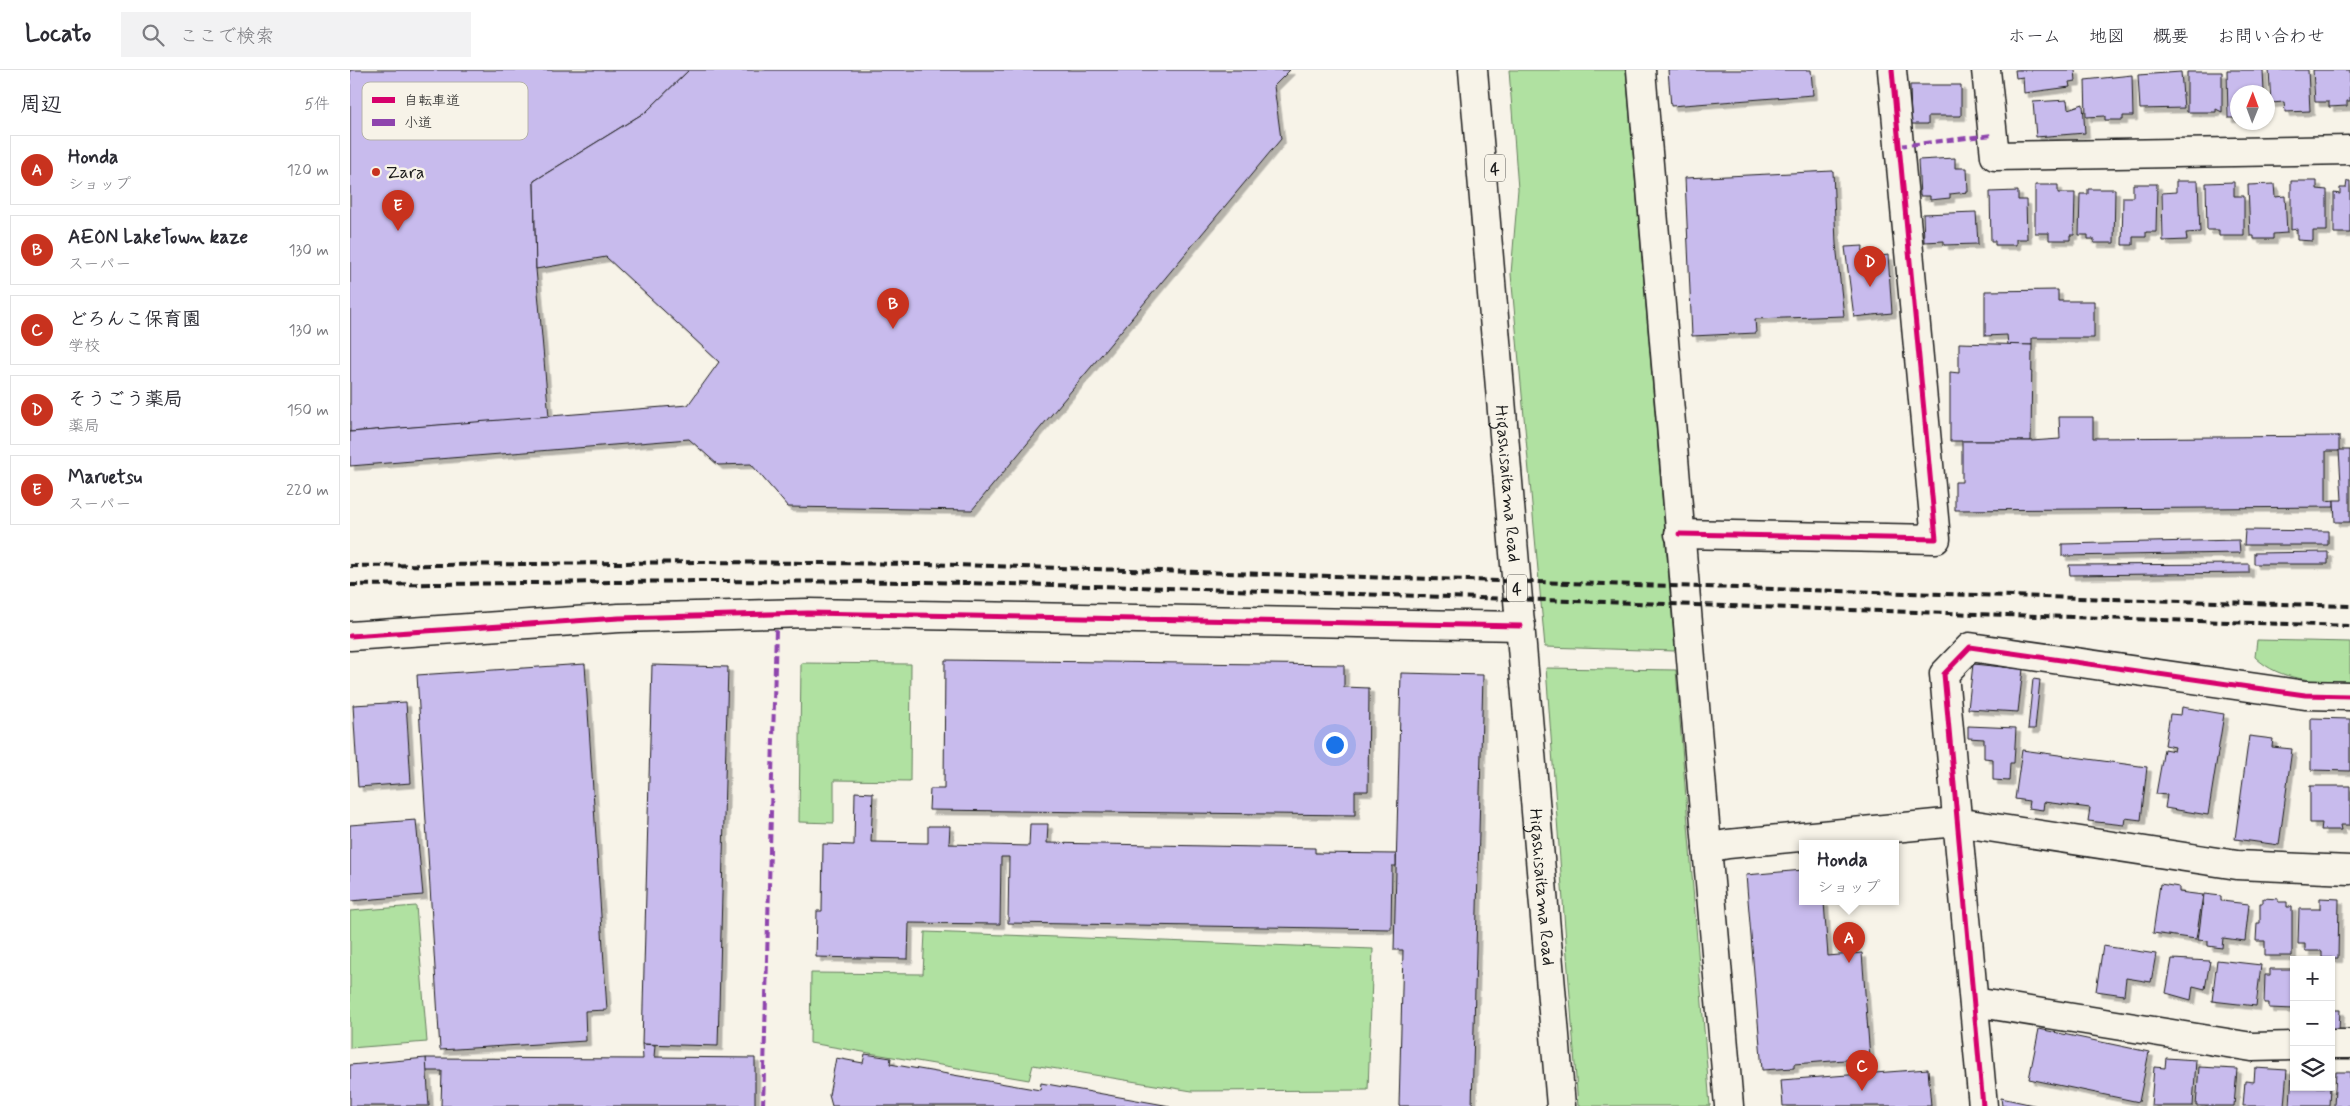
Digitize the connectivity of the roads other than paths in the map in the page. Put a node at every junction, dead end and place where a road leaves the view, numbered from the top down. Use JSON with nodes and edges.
{"nodes":[{"id":1,"x":1473,"y":70,"type":"edge"},
{"id":2,"x":1490,"y":70,"type":"edge"},
{"id":3,"x":1641,"y":70,"type":"edge"},
{"id":4,"x":1892,"y":70,"type":"edge"},
{"id":5,"x":1986,"y":70,"type":"edge"},
{"id":6,"x":2350,"y":150,"type":"edge"},
{"id":7,"x":1490,"y":265,"type":"junction"},
{"id":8,"x":1679,"y":534,"type":"junction"},
{"id":9,"x":1521,"y":626,"type":"junction"},
{"id":10,"x":350,"y":636,"type":"edge"},
{"id":11,"x":2350,"y":696,"type":"edge"},
{"id":12,"x":1956,"y":822,"type":"junction"},
{"id":13,"x":1707,"y":848,"type":"junction"},
{"id":14,"x":2350,"y":870,"type":"edge"},
{"id":15,"x":1974,"y":1002,"type":"junction"},
{"id":16,"x":2335,"y":1044,"type":"edge"},
{"id":17,"x":2350,"y":1044,"type":"edge"},
{"id":18,"x":2290,"y":1046,"type":"edge"},
{"id":19,"x":1561,"y":1106,"type":"edge"},
{"id":20,"x":1729,"y":1106,"type":"edge"},
{"id":21,"x":1983,"y":1106,"type":"edge"}],
"edges":[{"from":1,"to":7,"type":"main road","name":"Higashisaitama Road","number":"4"},
{"from":2,"to":7,"type":"main road","number":"4"},
{"from":3,"to":8,"type":"main road"},
{"from":4,"to":8,"type":"main road"},
{"from":5,"to":6,"type":"main road"},
{"from":7,"to":9,"type":"main road","name":"Higashisaitama Road","number":"4"},
{"from":8,"to":13,"type":"main road"},
{"from":9,"to":10,"type":"main road"},
{"from":9,"to":19,"type":"main road","name":"Higashisaitama Road","number":"4"},
{"from":11,"to":12,"type":"main road"},
{"from":12,"to":13,"type":"main road"},
{"from":12,"to":14,"type":"main road"},
{"from":12,"to":15,"type":"main road"},
{"from":13,"to":20,"type":"main road"},
{"from":15,"to":18,"type":"main road"},
{"from":15,"to":21,"type":"main road"},
{"from":16,"to":17,"type":"main road"}]}
